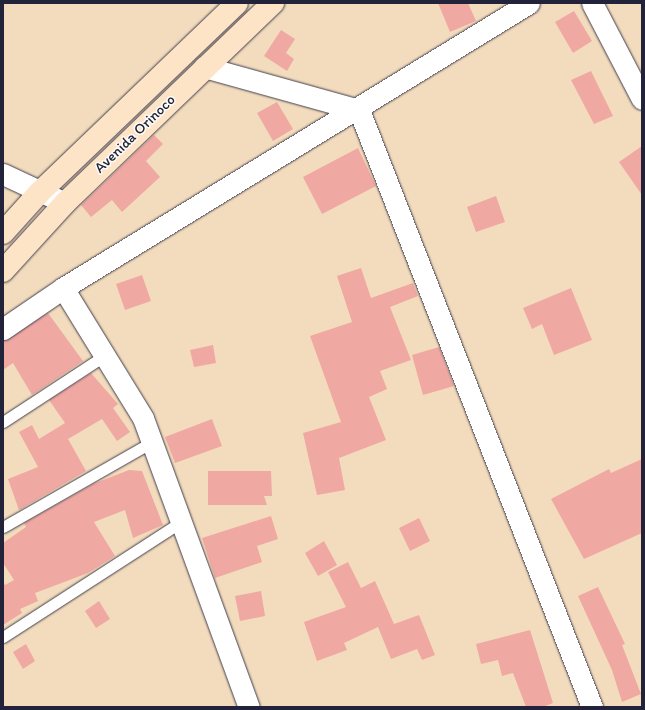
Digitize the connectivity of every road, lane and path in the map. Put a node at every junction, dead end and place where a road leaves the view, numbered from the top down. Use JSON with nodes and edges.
{"nodes":[{"id":1,"x":237,"y":3,"type":"edge"},
{"id":2,"x":273,"y":3,"type":"edge"},
{"id":3,"x":529,"y":3,"type":"edge"},
{"id":4,"x":592,"y":3,"type":"edge"},
{"id":5,"x":204,"y":67,"type":"junction"},
{"id":6,"x":642,"y":99,"type":"edge"},
{"id":7,"x":359,"y":110,"type":"junction"},
{"id":8,"x":3,"y":174,"type":"edge"},
{"id":9,"x":39,"y":193,"type":"junction"},
{"id":10,"x":65,"y":203,"type":"junction"},
{"id":11,"x":3,"y":234,"type":"edge"},
{"id":12,"x":3,"y":271,"type":"edge"},
{"id":13,"x":63,"y":288,"type":"junction"},
{"id":14,"x":3,"y":329,"type":"edge"},
{"id":15,"x":106,"y":354,"type":"junction"},
{"id":16,"x":3,"y":422,"type":"edge"},
{"id":17,"x":152,"y":442,"type":"junction"},
{"id":18,"x":182,"y":521,"type":"junction"},
{"id":19,"x":3,"y":527,"type":"edge"},
{"id":20,"x":3,"y":638,"type":"edge"},
{"id":21,"x":249,"y":707,"type":"edge"},
{"id":22,"x":592,"y":707,"type":"edge"}],
"edges":[{"from":1,"to":9,"type":"street","name":"Avenida Orinoco"},
{"from":2,"to":5,"type":"street","name":"Avenida Orinoco"},
{"from":3,"to":7,"type":"street"},
{"from":4,"to":6,"type":"street"},
{"from":5,"to":7,"type":"street"},
{"from":5,"to":10,"type":"street","name":"Avenida Orinoco"},
{"from":7,"to":13,"type":"street"},
{"from":7,"to":22,"type":"street"},
{"from":8,"to":9,"type":"street"},
{"from":9,"to":10,"type":"street"},
{"from":9,"to":11,"type":"street","name":"Avenida Orinoco"},
{"from":10,"to":12,"type":"street","name":"Avenida Orinoco"},
{"from":13,"to":14,"type":"street"},
{"from":13,"to":15,"type":"street"},
{"from":15,"to":16,"type":"lane"},
{"from":15,"to":17,"type":"street"},
{"from":17,"to":18,"type":"street"},
{"from":17,"to":19,"type":"lane"},
{"from":18,"to":20,"type":"lane"},
{"from":18,"to":21,"type":"street"}]}
